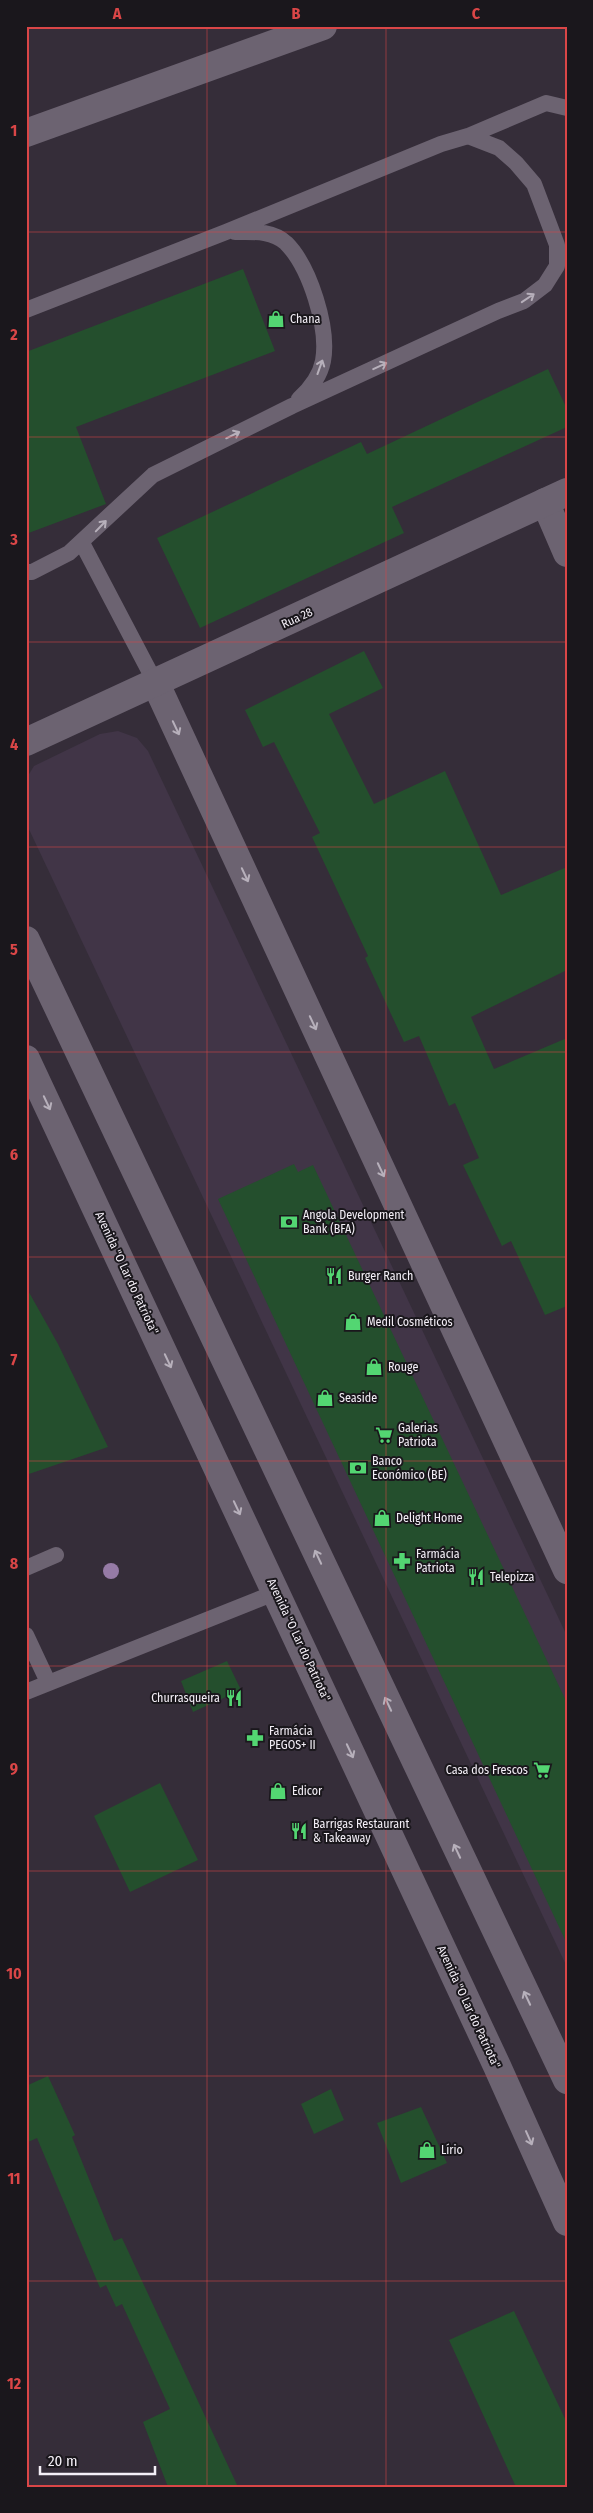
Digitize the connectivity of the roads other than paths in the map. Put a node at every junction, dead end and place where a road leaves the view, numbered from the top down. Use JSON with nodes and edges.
{"nodes":[{"id":1,"x":323,"y":26,"type":"edge"},
{"id":2,"x":567,"y":108,"type":"edge"},
{"id":3,"x":26,"y":133,"type":"edge"},
{"id":4,"x":468,"y":136,"type":"junction"},
{"id":5,"x":226,"y":232,"type":"junction"},
{"id":6,"x":562,"y":263,"type":"edge"},
{"id":7,"x":26,"y":310,"type":"edge"},
{"id":8,"x":292,"y":406,"type":"junction"},
{"id":9,"x":556,"y":497,"type":"edge"},
{"id":10,"x":82,"y":543,"type":"junction"},
{"id":11,"x":567,"y":553,"type":"edge"},
{"id":12,"x":26,"y":572,"type":"edge"},
{"id":13,"x":156,"y":684,"type":"junction"},
{"id":14,"x":26,"y":742,"type":"edge"},
{"id":15,"x":26,"y":940,"type":"edge"},
{"id":16,"x":26,"y":1059,"type":"edge"},
{"id":17,"x":56,"y":1555,"type":"dead end"},
{"id":18,"x":26,"y":1568,"type":"edge"},
{"id":19,"x":567,"y":1570,"type":"edge"},
{"id":20,"x":277,"y":1592,"type":"junction"},
{"id":21,"x":26,"y":1635,"type":"edge"},
{"id":22,"x":48,"y":1682,"type":"junction"},
{"id":23,"x":26,"y":1692,"type":"edge"},
{"id":24,"x":567,"y":2080,"type":"edge"},
{"id":25,"x":567,"y":2222,"type":"edge"}],
"edges":[{"from":1,"to":3,"type":"main road"},
{"from":2,"to":4,"type":"lane"},
{"from":4,"to":5,"type":"lane"},
{"from":4,"to":6,"type":"lane"},
{"from":5,"to":7,"type":"lane"},
{"from":8,"to":5,"type":"lane","one_way":true},
{"from":8,"to":6,"type":"lane","one_way":true},
{"from":10,"to":8,"type":"lane","one_way":true},
{"from":9,"to":11,"type":"main road"},
{"from":9,"to":13,"type":"main road","name":"Rua 28"},
{"from":10,"to":12,"type":"lane"},
{"from":10,"to":13,"type":"lane"},
{"from":13,"to":14,"type":"main road","name":"Rua 28"},
{"from":13,"to":19,"type":"main road","one_way":true},
{"from":24,"to":15,"type":"main road","one_way":true},
{"from":16,"to":20,"type":"main road","name":"Avenida \"O Lar do Patriota\"","one_way":true},
{"from":17,"to":18,"type":"lane"},
{"from":20,"to":22,"type":"lane"},
{"from":20,"to":25,"type":"main road","name":"Avenida \"O Lar do Patriota\"","one_way":true},
{"from":21,"to":22,"type":"lane"},
{"from":22,"to":23,"type":"lane"}]}
